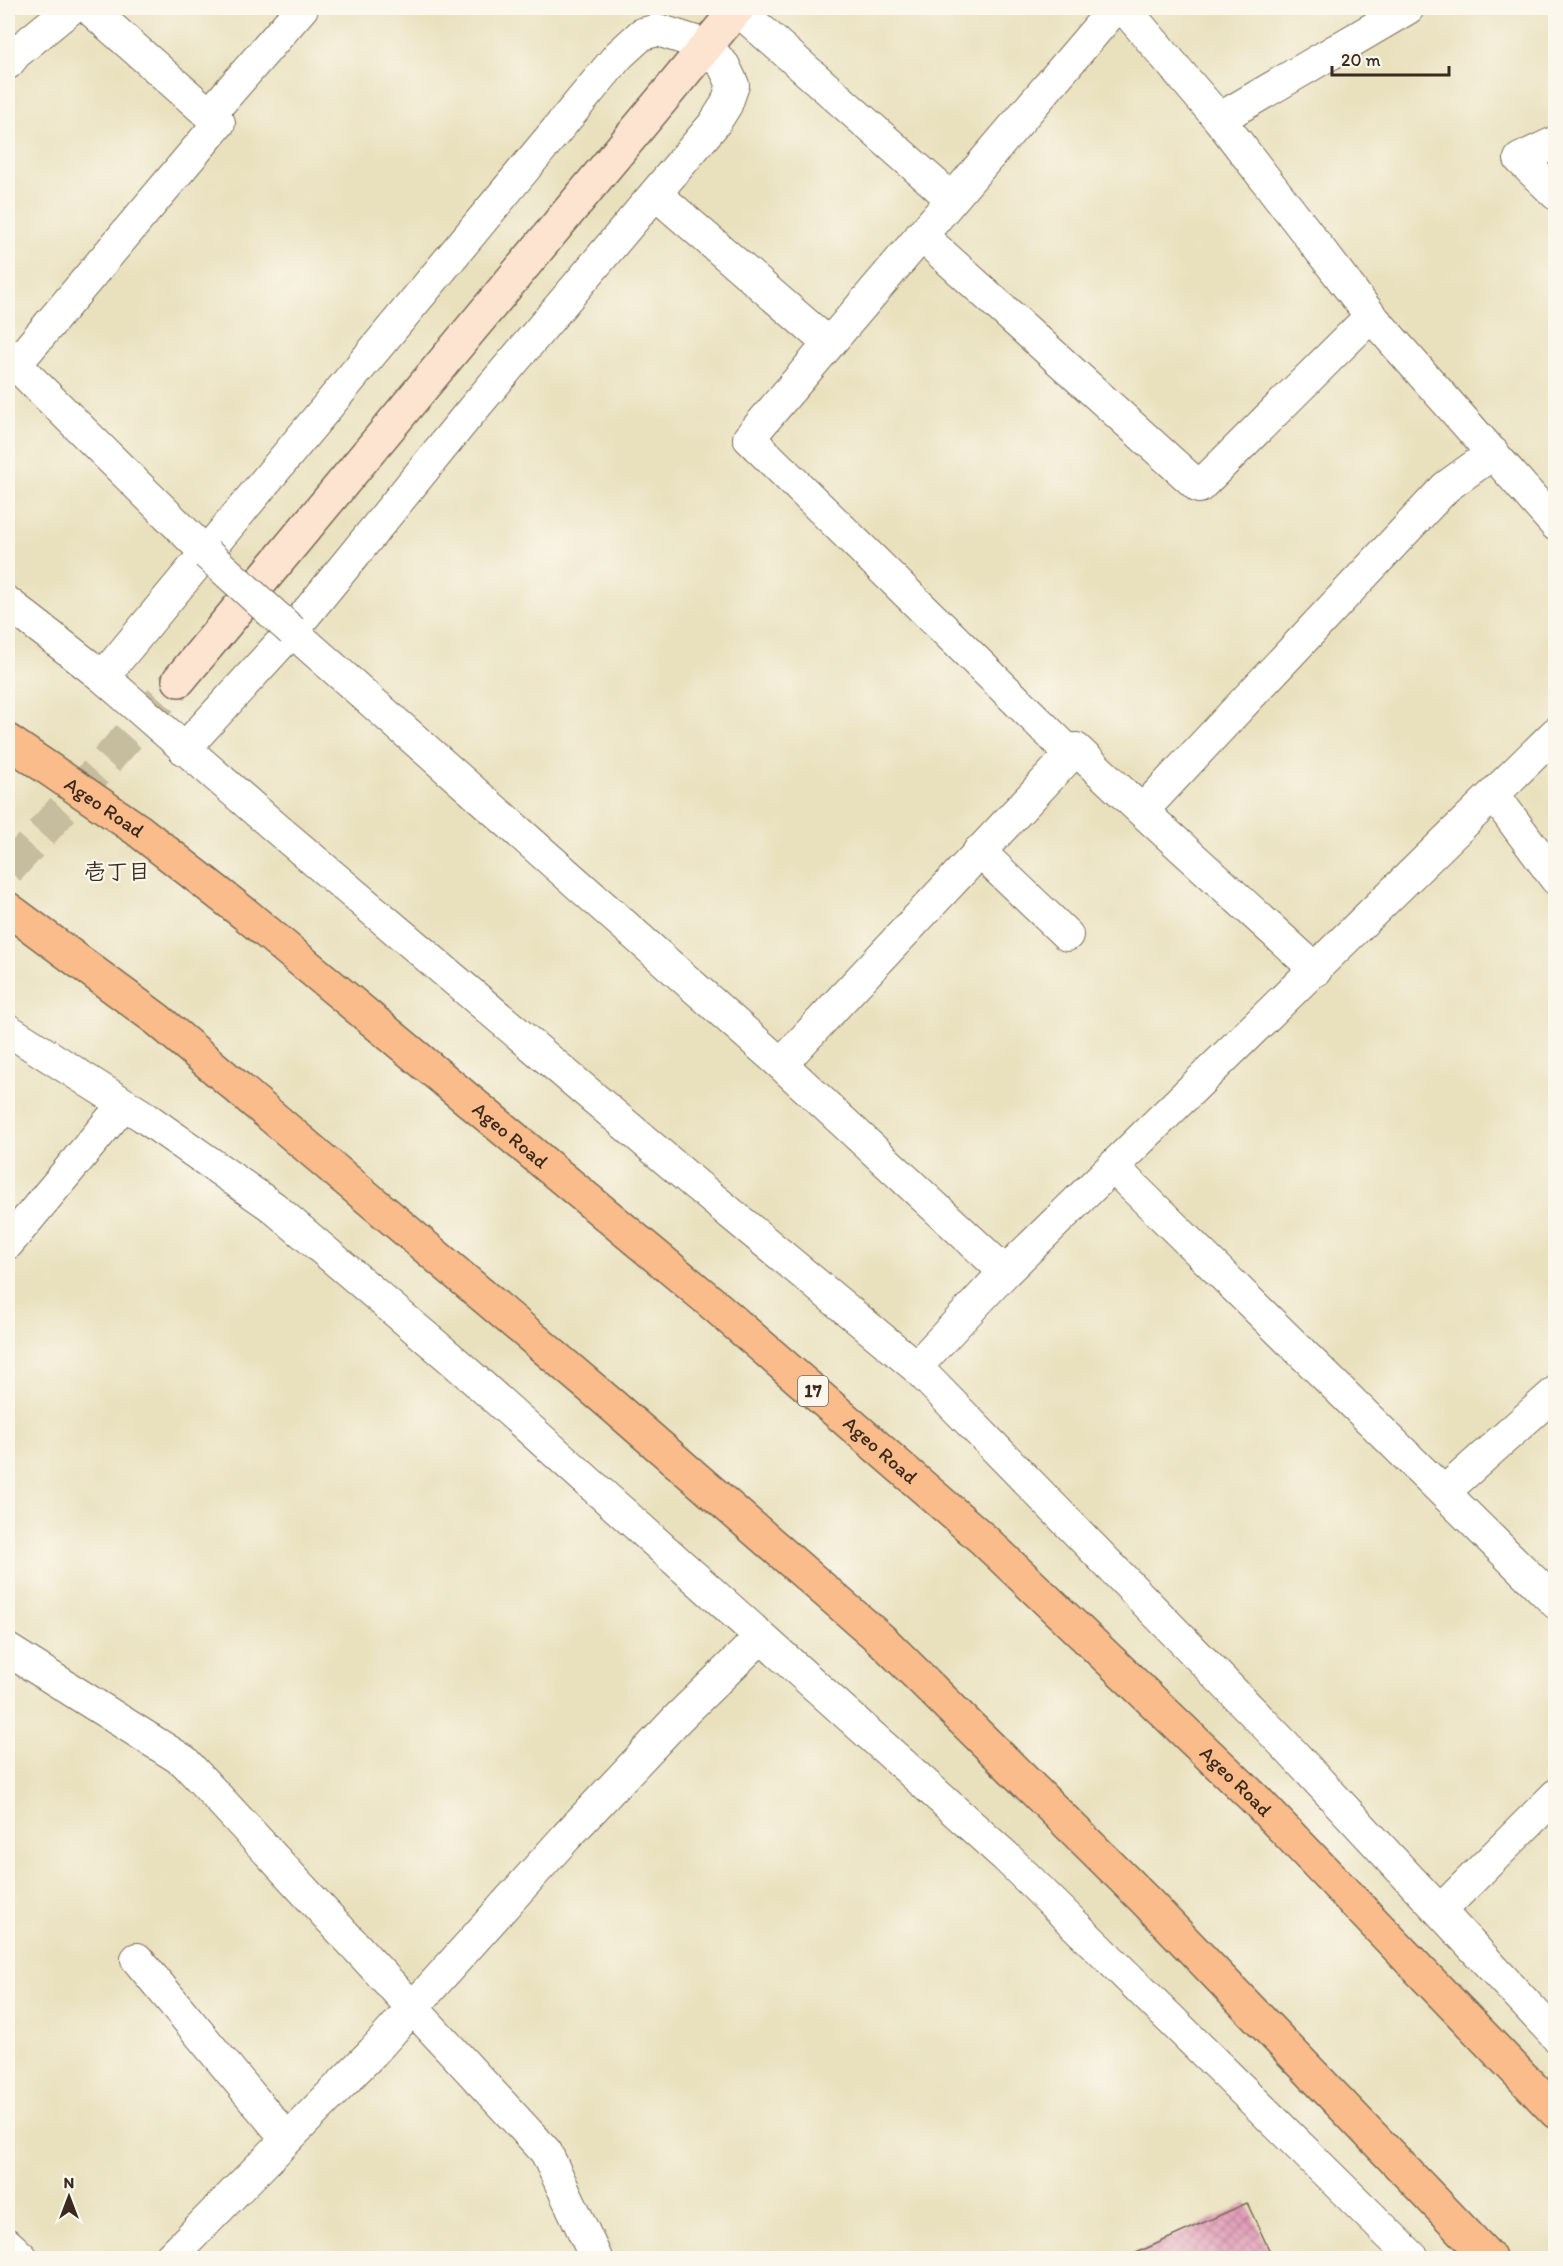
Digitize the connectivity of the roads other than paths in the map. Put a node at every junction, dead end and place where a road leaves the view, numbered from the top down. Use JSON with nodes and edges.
{"nodes":[{"id":1,"x":71,"y":8,"type":"edge"},
{"id":2,"x":89,"y":8,"type":"edge"},
{"id":3,"x":302,"y":8,"type":"edge"},
{"id":4,"x":738,"y":8,"type":"edge"},
{"id":5,"x":1115,"y":8,"type":"edge"},
{"id":6,"x":1124,"y":8,"type":"edge"},
{"id":7,"x":1408,"y":8,"type":"edge"},
{"id":8,"x":705,"y":45,"type":"junction"},
{"id":9,"x":8,"y":63,"type":"edge"},
{"id":10,"x":209,"y":115,"type":"junction"},
{"id":11,"x":1219,"y":119,"type":"junction"},
{"id":12,"x":1556,"y":142,"type":"edge"},
{"id":13,"x":1556,"y":194,"type":"edge"},
{"id":14,"x":657,"y":195,"type":"junction"},
{"id":15,"x":952,"y":199,"type":"junction"},
{"id":16,"x":921,"y":235,"type":"junction"},
{"id":17,"x":1371,"y":316,"type":"junction"},
{"id":18,"x":829,"y":344,"type":"junction"},
{"id":19,"x":11,"y":361,"type":"edge"},
{"id":20,"x":1492,"y":453,"type":"junction"},
{"id":21,"x":1556,"y":525,"type":"edge"},
{"id":22,"x":207,"y":554,"type":"junction"},
{"id":23,"x":8,"y":603,"type":"edge"},
{"id":24,"x":292,"y":631,"type":"junction"},
{"id":25,"x":103,"y":677,"type":"junction"},
{"id":26,"x":179,"y":680,"type":"tunnel mouth"},
{"id":27,"x":1556,"y":733,"type":"edge"},
{"id":28,"x":8,"y":741,"type":"edge"},
{"id":29,"x":184,"y":749,"type":"junction"},
{"id":30,"x":1071,"y":754,"type":"junction"},
{"id":31,"x":1494,"y":795,"type":"junction"},
{"id":32,"x":1142,"y":811,"type":"junction"},
{"id":33,"x":980,"y":851,"type":"junction"},
{"id":34,"x":1556,"y":879,"type":"edge"},
{"id":35,"x":8,"y":909,"type":"edge"},
{"id":36,"x":1067,"y":935,"type":"dead end"},
{"id":37,"x":1316,"y":970,"type":"junction"},
{"id":38,"x":8,"y":1030,"type":"edge"},
{"id":39,"x":781,"y":1064,"type":"junction"},
{"id":40,"x":124,"y":1104,"type":"junction"},
{"id":41,"x":1114,"y":1168,"type":"junction"},
{"id":42,"x":8,"y":1243,"type":"edge"},
{"id":43,"x":1005,"y":1272,"type":"junction"},
{"id":44,"x":915,"y":1367,"type":"junction"},
{"id":45,"x":1556,"y":1392,"type":"edge"},
{"id":46,"x":1444,"y":1491,"type":"junction"},
{"id":47,"x":1556,"y":1603,"type":"edge"},
{"id":48,"x":761,"y":1637,"type":"junction"},
{"id":49,"x":8,"y":1650,"type":"edge"},
{"id":50,"x":1556,"y":1794,"type":"edge"},
{"id":51,"x":1440,"y":1911,"type":"junction"},
{"id":52,"x":137,"y":1959,"type":"dead end"},
{"id":53,"x":414,"y":2006,"type":"junction"},
{"id":54,"x":1556,"y":2036,"type":"edge"},
{"id":55,"x":1556,"y":2112,"type":"edge"},
{"id":56,"x":287,"y":2139,"type":"junction"},
{"id":57,"x":8,"y":2245,"type":"edge"},
{"id":58,"x":181,"y":2255,"type":"edge"},
{"id":59,"x":22,"y":2259,"type":"edge"},
{"id":60,"x":596,"y":2259,"type":"edge"},
{"id":61,"x":1413,"y":2259,"type":"edge"},
{"id":62,"x":1489,"y":2259,"type":"edge"}],
"edges":[{"from":1,"to":9,"type":"street"},
{"from":2,"to":10,"type":"street"},
{"from":3,"to":10,"type":"street"},
{"from":4,"to":8,"type":"street"},
{"from":4,"to":15,"type":"street"},
{"from":5,"to":15,"type":"street"},
{"from":6,"to":11,"type":"street"},
{"from":7,"to":11,"type":"street"},
{"from":8,"to":14,"type":"street"},
{"from":8,"to":22,"type":"street"},
{"from":8,"to":26,"type":"street"},
{"from":10,"to":19,"type":"street"},
{"from":11,"to":17,"type":"street"},
{"from":12,"to":13,"type":"street"},
{"from":14,"to":18,"type":"street"},
{"from":14,"to":24,"type":"street"},
{"from":15,"to":16,"type":"street"},
{"from":16,"to":17,"type":"street"},
{"from":16,"to":18,"type":"street"},
{"from":17,"to":20,"type":"street"},
{"from":18,"to":30,"type":"street"},
{"from":19,"to":22,"type":"street"},
{"from":20,"to":21,"type":"street"},
{"from":20,"to":32,"type":"street"},
{"from":22,"to":24,"type":"street","bridge":true},
{"from":22,"to":25,"type":"street"},
{"from":23,"to":25,"type":"street"},
{"from":24,"to":29,"type":"street"},
{"from":24,"to":39,"type":"street"},
{"from":25,"to":29,"type":"street"},
{"from":27,"to":31,"type":"street"},
{"from":28,"to":55,"type":"highway","name":"Ageo Road","number":"17"},
{"from":29,"to":44,"type":"street"},
{"from":30,"to":32,"type":"street"},
{"from":30,"to":33,"type":"street"},
{"from":31,"to":34,"type":"street"},
{"from":31,"to":37,"type":"street"},
{"from":32,"to":37,"type":"street"},
{"from":33,"to":36,"type":"street"},
{"from":33,"to":39,"type":"street"},
{"from":35,"to":62,"type":"highway"},
{"from":37,"to":41,"type":"street"},
{"from":38,"to":40,"type":"street"},
{"from":39,"to":43,"type":"street"},
{"from":40,"to":42,"type":"street"},
{"from":40,"to":48,"type":"street"},
{"from":41,"to":43,"type":"street"},
{"from":41,"to":46,"type":"street"},
{"from":43,"to":44,"type":"street"},
{"from":44,"to":51,"type":"street"},
{"from":45,"to":46,"type":"street"},
{"from":46,"to":47,"type":"street"},
{"from":48,"to":53,"type":"street"},
{"from":48,"to":61,"type":"street"},
{"from":49,"to":53,"type":"street"},
{"from":50,"to":51,"type":"street"},
{"from":51,"to":54,"type":"street"},
{"from":52,"to":56,"type":"street"},
{"from":53,"to":56,"type":"street"},
{"from":53,"to":60,"type":"street"},
{"from":56,"to":58,"type":"street"},
{"from":57,"to":59,"type":"street"}]}
